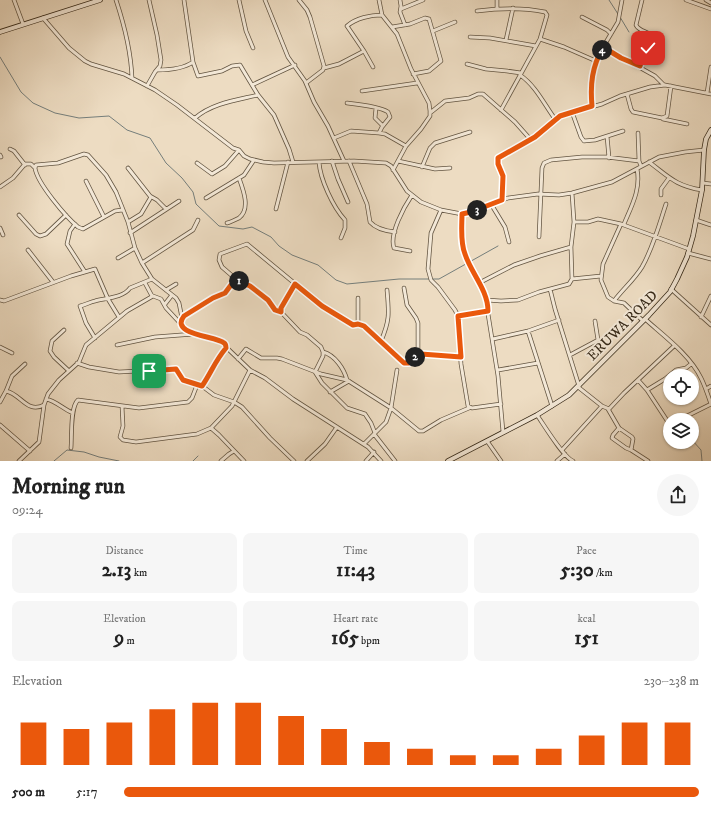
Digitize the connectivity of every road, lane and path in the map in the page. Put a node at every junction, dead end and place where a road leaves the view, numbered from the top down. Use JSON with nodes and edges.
{"nodes":[{"id":1,"x":14,"y":0,"type":"edge"},
{"id":2,"x":98,"y":0,"type":"edge"},
{"id":3,"x":116,"y":0,"type":"edge"},
{"id":4,"x":149,"y":0,"type":"edge"},
{"id":5,"x":184,"y":0,"type":"edge"},
{"id":6,"x":239,"y":0,"type":"edge"},
{"id":7,"x":265,"y":0,"type":"edge"},
{"id":8,"x":299,"y":0,"type":"edge"},
{"id":9,"x":379,"y":0,"type":"edge"},
{"id":10,"x":400,"y":0,"type":"edge"},
{"id":11,"x":422,"y":0,"type":"edge"},
{"id":12,"x":497,"y":0,"type":"edge"},
{"id":13,"x":622,"y":0,"type":"edge"},
{"id":14,"x":642,"y":0,"type":"edge"},
{"id":15,"x":686,"y":0,"type":"edge"},
{"id":16,"x":706,"y":0,"type":"edge"},
{"id":17,"x":711,"y":2,"type":"edge"},
{"id":18,"x":513,"y":8,"type":"junction"},
{"id":19,"x":401,"y":9,"type":"junction"},
{"id":20,"x":498,"y":9,"type":"junction"},
{"id":21,"x":711,"y":9,"type":"edge"},
{"id":22,"x":477,"y":11,"type":"dead end"},
{"id":23,"x":382,"y":15,"type":"junction"},
{"id":24,"x":582,"y":17,"type":"dead end"},
{"id":25,"x":43,"y":18,"type":"junction"},
{"id":26,"x":455,"y":22,"type":"dead end"},
{"id":27,"x":23,"y":24,"type":"junction"},
{"id":28,"x":404,"y":25,"type":"junction"},
{"id":29,"x":399,"y":26,"type":"junction"},
{"id":30,"x":392,"y":27,"type":"junction"},
{"id":31,"x":433,"y":31,"type":"junction"},
{"id":32,"x":0,"y":32,"type":"edge"},
{"id":33,"x":396,"y":32,"type":"junction"},
{"id":34,"x":612,"y":34,"type":"junction"},
{"id":35,"x":470,"y":37,"type":"dead end"},
{"id":36,"x":540,"y":39,"type":"junction"},
{"id":37,"x":506,"y":40,"type":"junction"},
{"id":38,"x":536,"y":46,"type":"junction"},
{"id":39,"x":603,"y":47,"type":"junction"},
{"id":40,"x":254,"y":48,"type":"dead end"},
{"id":41,"x":364,"y":51,"type":"junction"},
{"id":42,"x":193,"y":62,"type":"junction"},
{"id":43,"x":596,"y":62,"type":"junction"},
{"id":44,"x":467,"y":64,"type":"dead end"},
{"id":45,"x":295,"y":66,"type":"junction"},
{"id":46,"x":640,"y":66,"type":"junction"},
{"id":47,"x":373,"y":67,"type":"dead end"},
{"id":48,"x":711,"y":67,"type":"edge"},
{"id":49,"x":324,"y":68,"type":"junction"},
{"id":50,"x":157,"y":70,"type":"junction"},
{"id":51,"x":413,"y":74,"type":"junction"},
{"id":52,"x":521,"y":74,"type":"junction"},
{"id":53,"x":132,"y":78,"type":"junction"},
{"id":54,"x":306,"y":83,"type":"junction"},
{"id":55,"x":417,"y":83,"type":"junction"},
{"id":56,"x":252,"y":85,"type":"junction"},
{"id":57,"x":665,"y":85,"type":"junction"},
{"id":58,"x":147,"y":86,"type":"junction"},
{"id":59,"x":671,"y":86,"type":"junction"},
{"id":60,"x":362,"y":91,"type":"dead end"},
{"id":61,"x":258,"y":94,"type":"junction"},
{"id":62,"x":627,"y":94,"type":"junction"},
{"id":63,"x":709,"y":94,"type":"edge"},
{"id":64,"x":347,"y":103,"type":"dead end"},
{"id":65,"x":592,"y":106,"type":"junction"},
{"id":66,"x":376,"y":108,"type":"junction"},
{"id":67,"x":501,"y":110,"type":"junction"},
{"id":68,"x":572,"y":112,"type":"junction"},
{"id":69,"x":430,"y":113,"type":"junction"},
{"id":70,"x":195,"y":118,"type":"junction"},
{"id":71,"x":662,"y":118,"type":"junction"},
{"id":72,"x":555,"y":119,"type":"junction"},
{"id":73,"x":687,"y":124,"type":"dead end"},
{"id":74,"x":383,"y":126,"type":"junction"},
{"id":75,"x":711,"y":130,"type":"edge"},
{"id":76,"x":623,"y":131,"type":"dead end"},
{"id":77,"x":470,"y":132,"type":"dead end"},
{"id":78,"x":379,"y":133,"type":"junction"},
{"id":79,"x":638,"y":134,"type":"dead end"},
{"id":80,"x":607,"y":136,"type":"junction"},
{"id":81,"x":334,"y":138,"type":"junction"},
{"id":82,"x":531,"y":140,"type":"junction"},
{"id":83,"x":406,"y":146,"type":"junction"},
{"id":84,"x":10,"y":149,"type":"dead end"},
{"id":85,"x":239,"y":150,"type":"junction"},
{"id":86,"x":704,"y":150,"type":"junction"},
{"id":87,"x":609,"y":158,"type":"junction"},
{"id":88,"x":254,"y":160,"type":"junction"},
{"id":89,"x":332,"y":161,"type":"junction"},
{"id":90,"x":344,"y":161,"type":"junction"},
{"id":91,"x":349,"y":161,"type":"junction"},
{"id":92,"x":398,"y":161,"type":"junction"},
{"id":93,"x":639,"y":161,"type":"junction"},
{"id":94,"x":288,"y":162,"type":"junction"},
{"id":95,"x":293,"y":162,"type":"junction"},
{"id":96,"x":319,"y":162,"type":"junction"},
{"id":97,"x":649,"y":162,"type":"junction"},
{"id":98,"x":197,"y":163,"type":"dead end"},
{"id":99,"x":25,"y":165,"type":"junction"},
{"id":100,"x":641,"y":166,"type":"junction"},
{"id":101,"x":422,"y":167,"type":"junction"},
{"id":102,"x":35,"y":168,"type":"junction"},
{"id":103,"x":128,"y":168,"type":"dead end"},
{"id":104,"x":450,"y":168,"type":"dead end"},
{"id":105,"x":637,"y":169,"type":"junction"},
{"id":106,"x":393,"y":170,"type":"junction"},
{"id":107,"x":239,"y":178,"type":"junction"},
{"id":108,"x":669,"y":178,"type":"junction"},
{"id":109,"x":86,"y":181,"type":"dead end"},
{"id":110,"x":703,"y":183,"type":"junction"},
{"id":111,"x":711,"y":184,"type":"edge"},
{"id":112,"x":0,"y":187,"type":"edge"},
{"id":113,"x":702,"y":190,"type":"junction"},
{"id":114,"x":572,"y":193,"type":"junction"},
{"id":115,"x":540,"y":194,"type":"junction"},
{"id":116,"x":661,"y":195,"type":"dead end"},
{"id":117,"x":412,"y":196,"type":"junction"},
{"id":118,"x":151,"y":197,"type":"junction"},
{"id":119,"x":206,"y":198,"type":"dead end"},
{"id":120,"x":179,"y":200,"type":"dead end"},
{"id":121,"x":502,"y":200,"type":"junction"},
{"id":122,"x":348,"y":202,"type":"dead end"},
{"id":123,"x":491,"y":204,"type":"junction"},
{"id":124,"x":666,"y":204,"type":"dead end"},
{"id":125,"x":276,"y":208,"type":"dead end"},
{"id":126,"x":122,"y":210,"type":"junction"},
{"id":127,"x":166,"y":210,"type":"junction"},
{"id":128,"x":440,"y":210,"type":"junction"},
{"id":129,"x":462,"y":214,"type":"junction"},
{"id":130,"x":66,"y":215,"type":"junction"},
{"id":131,"x":19,"y":216,"type":"dead end"},
{"id":132,"x":104,"y":217,"type":"junction"},
{"id":133,"x":198,"y":220,"type":"dead end"},
{"id":134,"x":696,"y":220,"type":"junction"},
{"id":135,"x":128,"y":222,"type":"junction"},
{"id":136,"x":574,"y":222,"type":"junction"},
{"id":137,"x":227,"y":223,"type":"dead end"},
{"id":138,"x":74,"y":224,"type":"junction"},
{"id":139,"x":623,"y":224,"type":"junction"},
{"id":140,"x":711,"y":225,"type":"edge"},
{"id":141,"x":0,"y":228,"type":"edge"},
{"id":142,"x":395,"y":232,"type":"junction"},
{"id":143,"x":130,"y":233,"type":"junction"},
{"id":144,"x":3,"y":235,"type":"dead end"},
{"id":145,"x":539,"y":237,"type":"dead end"},
{"id":146,"x":655,"y":237,"type":"junction"},
{"id":147,"x":341,"y":238,"type":"dead end"},
{"id":148,"x":509,"y":242,"type":"dead end"},
{"id":149,"x":571,"y":247,"type":"junction"},
{"id":150,"x":135,"y":248,"type":"junction"},
{"id":151,"x":28,"y":250,"type":"dead end"},
{"id":152,"x":410,"y":251,"type":"dead end"},
{"id":153,"x":688,"y":251,"type":"junction"},
{"id":154,"x":118,"y":258,"type":"dead end"},
{"id":155,"x":711,"y":259,"type":"edge"},
{"id":156,"x":142,"y":263,"type":"junction"},
{"id":157,"x":85,"y":272,"type":"junction"},
{"id":158,"x":601,"y":276,"type":"junction"},
{"id":159,"x":152,"y":279,"type":"junction"},
{"id":160,"x":572,"y":279,"type":"junction"},
{"id":161,"x":237,"y":280,"type":"junction"},
{"id":162,"x":53,"y":282,"type":"junction"},
{"id":163,"x":145,"y":283,"type":"junction"},
{"id":164,"x":479,"y":283,"type":"junction"},
{"id":165,"x":176,"y":284,"type":"dead end"},
{"id":166,"x":295,"y":284,"type":"junction"},
{"id":167,"x":404,"y":288,"type":"dead end"},
{"id":168,"x":550,"y":289,"type":"junction"},
{"id":169,"x":671,"y":289,"type":"junction"},
{"id":170,"x":166,"y":290,"type":"junction"},
{"id":171,"x":387,"y":290,"type":"dead end"},
{"id":172,"x":172,"y":295,"type":"junction"},
{"id":173,"x":152,"y":296,"type":"junction"},
{"id":174,"x":711,"y":296,"type":"edge"},
{"id":175,"x":358,"y":298,"type":"dead end"},
{"id":176,"x":108,"y":299,"type":"junction"},
{"id":177,"x":0,"y":300,"type":"edge"},
{"id":178,"x":487,"y":300,"type":"junction"},
{"id":179,"x":614,"y":300,"type":"junction"},
{"id":180,"x":165,"y":304,"type":"junction"},
{"id":181,"x":488,"y":311,"type":"junction"},
{"id":182,"x":281,"y":312,"type":"junction"},
{"id":183,"x":458,"y":316,"type":"junction"},
{"id":184,"x":701,"y":316,"type":"junction"},
{"id":185,"x":119,"y":318,"type":"junction"},
{"id":186,"x":182,"y":318,"type":"junction"},
{"id":187,"x":559,"y":320,"type":"junction"},
{"id":188,"x":644,"y":320,"type":"junction"},
{"id":189,"x":595,"y":321,"type":"dead end"},
{"id":190,"x":180,"y":323,"type":"junction"},
{"id":191,"x":358,"y":324,"type":"junction"},
{"id":192,"x":711,"y":325,"type":"edge"},
{"id":193,"x":64,"y":330,"type":"dead end"},
{"id":194,"x":528,"y":331,"type":"junction"},
{"id":195,"x":194,"y":334,"type":"junction"},
{"id":196,"x":94,"y":338,"type":"junction"},
{"id":197,"x":493,"y":339,"type":"junction"},
{"id":198,"x":381,"y":341,"type":"junction"},
{"id":199,"x":117,"y":345,"type":"dead end"},
{"id":200,"x":674,"y":346,"type":"junction"},
{"id":201,"x":0,"y":347,"type":"edge"},
{"id":202,"x":226,"y":348,"type":"junction"},
{"id":203,"x":323,"y":352,"type":"junction"},
{"id":204,"x":12,"y":353,"type":"dead end"},
{"id":205,"x":418,"y":355,"type":"junction"},
{"id":206,"x":570,"y":355,"type":"junction"},
{"id":207,"x":461,"y":357,"type":"junction"},
{"id":208,"x":238,"y":359,"type":"junction"},
{"id":209,"x":77,"y":363,"type":"junction"},
{"id":210,"x":538,"y":363,"type":"junction"},
{"id":211,"x":25,"y":364,"type":"dead end"},
{"id":212,"x":692,"y":364,"type":"junction"},
{"id":213,"x":68,"y":370,"type":"junction"},
{"id":214,"x":250,"y":370,"type":"junction"},
{"id":215,"x":397,"y":370,"type":"dead end"},
{"id":216,"x":498,"y":370,"type":"junction"},
{"id":217,"x":315,"y":372,"type":"junction"},
{"id":218,"x":638,"y":380,"type":"junction"},
{"id":219,"x":348,"y":381,"type":"junction"},
{"id":220,"x":197,"y":385,"type":"junction"},
{"id":221,"x":202,"y":386,"type":"junction"},
{"id":222,"x":579,"y":386,"type":"junction"},
{"id":223,"x":711,"y":386,"type":"edge"},
{"id":224,"x":706,"y":389,"type":"junction"},
{"id":225,"x":647,"y":390,"type":"junction"},
{"id":226,"x":6,"y":391,"type":"junction"},
{"id":227,"x":330,"y":392,"type":"junction"},
{"id":228,"x":46,"y":399,"type":"junction"},
{"id":229,"x":1,"y":401,"type":"edge"},
{"id":230,"x":234,"y":402,"type":"junction"},
{"id":231,"x":501,"y":404,"type":"junction"},
{"id":232,"x":711,"y":404,"type":"edge"},
{"id":233,"x":0,"y":405,"type":"edge"},
{"id":234,"x":44,"y":405,"type":"junction"},
{"id":235,"x":122,"y":406,"type":"junction"},
{"id":236,"x":552,"y":406,"type":"junction"},
{"id":237,"x":602,"y":406,"type":"junction"},
{"id":238,"x":391,"y":408,"type":"junction"},
{"id":239,"x":469,"y":408,"type":"junction"},
{"id":240,"x":608,"y":409,"type":"junction"},
{"id":241,"x":73,"y":413,"type":"junction"},
{"id":242,"x":693,"y":413,"type":"edge"},
{"id":243,"x":663,"y":414,"type":"edge"},
{"id":244,"x":537,"y":415,"type":"junction"},
{"id":245,"x":0,"y":425,"type":"edge"},
{"id":246,"x":337,"y":427,"type":"junction"},
{"id":247,"x":211,"y":428,"type":"junction"},
{"id":248,"x":619,"y":428,"type":"junction"},
{"id":249,"x":503,"y":432,"type":"junction"},
{"id":250,"x":374,"y":433,"type":"junction"},
{"id":251,"x":487,"y":441,"type":"junction"},
{"id":252,"x":364,"y":444,"type":"junction"},
{"id":253,"x":71,"y":448,"type":"dead end"},
{"id":254,"x":562,"y":450,"type":"junction"},
{"id":255,"x":631,"y":450,"type":"junction"},
{"id":256,"x":30,"y":451,"type":"junction"},
{"id":257,"x":234,"y":452,"type":"junction"},
{"id":258,"x":374,"y":452,"type":"junction"},
{"id":259,"x":565,"y":454,"type":"junction"},
{"id":260,"x":19,"y":461,"type":"edge"},
{"id":261,"x":221,"y":461,"type":"edge"},
{"id":262,"x":244,"y":461,"type":"edge"},
{"id":263,"x":294,"y":461,"type":"edge"},
{"id":264,"x":306,"y":461,"type":"edge"},
{"id":265,"x":366,"y":461,"type":"edge"},
{"id":266,"x":381,"y":461,"type":"edge"},
{"id":267,"x":395,"y":461,"type":"edge"},
{"id":268,"x":448,"y":461,"type":"edge"},
{"id":269,"x":501,"y":461,"type":"edge"},
{"id":270,"x":557,"y":461,"type":"edge"},
{"id":271,"x":572,"y":461,"type":"edge"},
{"id":272,"x":648,"y":461,"type":"edge"}],
"edges":[{"from":1,"to":27,"type":"street"},
{"from":2,"to":25,"type":"main road"},
{"from":3,"to":53,"type":"street"},
{"from":4,"to":50,"type":"street"},
{"from":5,"to":42,"type":"street"},
{"from":6,"to":40,"type":"street"},
{"from":7,"to":45,"type":"street"},
{"from":8,"to":49,"type":"street"},
{"from":9,"to":23,"type":"street"},
{"from":10,"to":19,"type":"street"},
{"from":11,"to":19,"type":"street"},
{"from":12,"to":20,"type":"street"},
{"from":13,"to":34,"type":"street"},
{"from":14,"to":46,"type":"street"},
{"from":15,"to":21,"type":"street"},
{"from":16,"to":17,"type":"street"},
{"from":18,"to":20,"type":"street"},
{"from":18,"to":36,"type":"street"},
{"from":18,"to":37,"type":"street"},
{"from":19,"to":28,"type":"street"},
{"from":20,"to":22,"type":"street"},
{"from":23,"to":30,"type":"street"},
{"from":23,"to":41,"type":"street"},
{"from":24,"to":34,"type":"street"},
{"from":25,"to":27,"type":"main road"},
{"from":25,"to":53,"type":"street"},
{"from":26,"to":31,"type":"street"},
{"from":27,"to":32,"type":"main road"},
{"from":28,"to":29,"type":"street"},
{"from":28,"to":31,"type":"street"},
{"from":29,"to":30,"type":"street"},
{"from":29,"to":33,"type":"street"},
{"from":30,"to":33,"type":"street"},
{"from":31,"to":51,"type":"street"},
{"from":33,"to":51,"type":"street"},
{"from":34,"to":39,"type":"street"},
{"from":35,"to":37,"type":"street"},
{"from":36,"to":38,"type":"street"},
{"from":36,"to":43,"type":"street"},
{"from":37,"to":38,"type":"street"},
{"from":38,"to":52,"type":"street"},
{"from":39,"to":43,"type":"street"},
{"from":39,"to":46,"type":"street"},
{"from":41,"to":47,"type":"street"},
{"from":41,"to":49,"type":"street"},
{"from":42,"to":50,"type":"street"},
{"from":42,"to":56,"type":"street"},
{"from":43,"to":65,"type":"street"},
{"from":44,"to":52,"type":"street"},
{"from":45,"to":54,"type":"street"},
{"from":45,"to":56,"type":"street"},
{"from":46,"to":57,"type":"street"},
{"from":48,"to":63,"type":"street"},
{"from":49,"to":54,"type":"street"},
{"from":50,"to":58,"type":"street"},
{"from":51,"to":55,"type":"street"},
{"from":52,"to":67,"type":"street"},
{"from":52,"to":72,"type":"street"},
{"from":53,"to":58,"type":"street"},
{"from":54,"to":81,"type":"street"},
{"from":55,"to":60,"type":"street"},
{"from":55,"to":69,"type":"street"},
{"from":56,"to":61,"type":"street"},
{"from":57,"to":59,"type":"street"},
{"from":57,"to":62,"type":"street"},
{"from":58,"to":70,"type":"street"},
{"from":59,"to":63,"type":"street"},
{"from":59,"to":71,"type":"street"},
{"from":61,"to":70,"type":"street"},
{"from":61,"to":95,"type":"street"},
{"from":62,"to":65,"type":"street"},
{"from":62,"to":71,"type":"street"},
{"from":64,"to":66,"type":"street"},
{"from":65,"to":68,"type":"street"},
{"from":66,"to":74,"type":"street"},
{"from":66,"to":74,"type":"street"},
{"from":67,"to":69,"type":"street"},
{"from":67,"to":82,"type":"street"},
{"from":68,"to":72,"type":"street"},
{"from":68,"to":80,"type":"street"},
{"from":69,"to":83,"type":"street"},
{"from":70,"to":85,"type":"street"},
{"from":71,"to":73,"type":"street"},
{"from":72,"to":82,"type":"street"},
{"from":74,"to":78,"type":"street"},
{"from":75,"to":86,"type":"main road","name":"ERUWA ROAD"},
{"from":76,"to":80,"type":"street"},
{"from":77,"to":101,"type":"street"},
{"from":78,"to":81,"type":"street"},
{"from":78,"to":83,"type":"street"},
{"from":79,"to":93,"type":"street"},
{"from":80,"to":87,"type":"street"},
{"from":81,"to":90,"type":"street"},
{"from":82,"to":121,"type":"street"},
{"from":83,"to":92,"type":"street"},
{"from":84,"to":99,"type":"street"},
{"from":85,"to":88,"type":"street"},
{"from":85,"to":98,"type":"street"},
{"from":86,"to":97,"type":"street"},
{"from":86,"to":110,"type":"main road","name":"ERUWA ROAD"},
{"from":87,"to":93,"type":"street"},
{"from":87,"to":115,"type":"street"},
{"from":88,"to":94,"type":"street"},
{"from":88,"to":107,"type":"street"},
{"from":89,"to":90,"type":"street"},
{"from":89,"to":96,"type":"street"},
{"from":89,"to":122,"type":"street"},
{"from":90,"to":91,"type":"street"},
{"from":91,"to":106,"type":"street"},
{"from":91,"to":142,"type":"street"},
{"from":92,"to":101,"type":"street"},
{"from":92,"to":106,"type":"street"},
{"from":93,"to":100,"type":"street"},
{"from":94,"to":95,"type":"street"},
{"from":94,"to":125,"type":"street"},
{"from":95,"to":96,"type":"street"},
{"from":96,"to":147,"type":"street"},
{"from":97,"to":100,"type":"street"},
{"from":97,"to":108,"type":"street"},
{"from":99,"to":102,"type":"street"},
{"from":99,"to":112,"type":"street"},
{"from":100,"to":105,"type":"street"},
{"from":101,"to":104,"type":"street"},
{"from":102,"to":126,"type":"street"},
{"from":102,"to":130,"type":"street"},
{"from":103,"to":118,"type":"street"},
{"from":105,"to":114,"type":"street"},
{"from":105,"to":139,"type":"street"},
{"from":106,"to":117,"type":"street"},
{"from":107,"to":119,"type":"street"},
{"from":107,"to":137,"type":"street"},
{"from":108,"to":113,"type":"street"},
{"from":108,"to":116,"type":"street"},
{"from":109,"to":132,"type":"street"},
{"from":110,"to":111,"type":"street"},
{"from":110,"to":113,"type":"main road","name":"ERUWA ROAD"},
{"from":113,"to":134,"type":"main road","name":"ERUWA ROAD"},
{"from":114,"to":115,"type":"street"},
{"from":114,"to":136,"type":"street"},
{"from":115,"to":121,"type":"street"},
{"from":115,"to":145,"type":"street"},
{"from":117,"to":128,"type":"street"},
{"from":117,"to":142,"type":"street"},
{"from":118,"to":127,"type":"street"},
{"from":118,"to":135,"type":"street"},
{"from":120,"to":127,"type":"street"},
{"from":121,"to":123,"type":"street"},
{"from":123,"to":129,"type":"street"},
{"from":123,"to":148,"type":"street"},
{"from":124,"to":146,"type":"street"},
{"from":126,"to":132,"type":"street"},
{"from":126,"to":135,"type":"street"},
{"from":127,"to":143,"type":"street"},
{"from":128,"to":129,"type":"street"},
{"from":128,"to":183,"type":"street"},
{"from":129,"to":164,"type":"street"},
{"from":130,"to":131,"type":"street"},
{"from":130,"to":138,"type":"street"},
{"from":132,"to":138,"type":"street"},
{"from":133,"to":156,"type":"street"},
{"from":134,"to":140,"type":"street"},
{"from":134,"to":153,"type":"main road","name":"ERUWA ROAD"},
{"from":135,"to":143,"type":"street"},
{"from":136,"to":139,"type":"street"},
{"from":136,"to":149,"type":"street"},
{"from":138,"to":157,"type":"street"},
{"from":139,"to":146,"type":"street"},
{"from":139,"to":158,"type":"street"},
{"from":141,"to":144,"type":"street"},
{"from":142,"to":152,"type":"street"},
{"from":143,"to":150,"type":"street"},
{"from":146,"to":153,"type":"street"},
{"from":146,"to":179,"type":"street"},
{"from":149,"to":160,"type":"street"},
{"from":149,"to":164,"type":"street"},
{"from":150,"to":154,"type":"street"},
{"from":150,"to":156,"type":"street"},
{"from":151,"to":162,"type":"street"},
{"from":153,"to":155,"type":"street"},
{"from":153,"to":169,"type":"main road","name":"ERUWA ROAD"},
{"from":156,"to":159,"type":"street"},
{"from":157,"to":162,"type":"street"},
{"from":157,"to":176,"type":"street"},
{"from":158,"to":160,"type":"street"},
{"from":158,"to":179,"type":"street"},
{"from":159,"to":163,"type":"street"},
{"from":159,"to":170,"type":"street"},
{"from":160,"to":168,"type":"street"},
{"from":161,"to":166,"type":"street"},
{"from":161,"to":182,"type":"street"},
{"from":161,"to":186,"type":"street"},
{"from":162,"to":177,"type":"street"},
{"from":163,"to":173,"type":"street"},
{"from":163,"to":176,"type":"street"},
{"from":164,"to":178,"type":"street"},
{"from":165,"to":170,"type":"street"},
{"from":166,"to":182,"type":"street"},
{"from":166,"to":191,"type":"street"},
{"from":167,"to":205,"type":"street"},
{"from":168,"to":178,"type":"street"},
{"from":168,"to":187,"type":"street"},
{"from":169,"to":184,"type":"street"},
{"from":169,"to":188,"type":"main road","name":"ERUWA ROAD"},
{"from":170,"to":172,"type":"street"},
{"from":171,"to":198,"type":"street"},
{"from":172,"to":180,"type":"street"},
{"from":172,"to":186,"type":"street"},
{"from":173,"to":180,"type":"street"},
{"from":173,"to":185,"type":"street"},
{"from":174,"to":184,"type":"street"},
{"from":175,"to":191,"type":"street"},
{"from":176,"to":185,"type":"street"},
{"from":176,"to":196,"type":"street"},
{"from":178,"to":181,"type":"street"},
{"from":179,"to":188,"type":"street"},
{"from":180,"to":190,"type":"street"},
{"from":181,"to":183,"type":"street"},
{"from":181,"to":197,"type":"street"},
{"from":182,"to":203,"type":"street"},
{"from":183,"to":207,"type":"street"},
{"from":184,"to":192,"type":"street"},
{"from":185,"to":196,"type":"street"},
{"from":186,"to":190,"type":"street"},
{"from":187,"to":194,"type":"street"},
{"from":187,"to":206,"type":"street"},
{"from":188,"to":200,"type":"street"},
{"from":188,"to":222,"type":"main road","name":"ERUWA ROAD"},
{"from":189,"to":206,"type":"street"},
{"from":190,"to":195,"type":"street"},
{"from":191,"to":198,"type":"street"},
{"from":193,"to":213,"type":"street"},
{"from":194,"to":197,"type":"street"},
{"from":194,"to":210,"type":"street"},
{"from":195,"to":199,"type":"street"},
{"from":195,"to":202,"type":"street"},
{"from":196,"to":209,"type":"street"},
{"from":197,"to":216,"type":"street"},
{"from":198,"to":205,"type":"street"},
{"from":200,"to":212,"type":"street"},
{"from":200,"to":218,"type":"street"},
{"from":201,"to":204,"type":"street"},
{"from":202,"to":208,"type":"street"},
{"from":202,"to":221,"type":"street"},
{"from":203,"to":217,"type":"street"},
{"from":203,"to":219,"type":"street"},
{"from":205,"to":207,"type":"street"},
{"from":206,"to":222,"type":"street"},
{"from":207,"to":239,"type":"street"},
{"from":208,"to":214,"type":"street"},
{"from":208,"to":217,"type":"street"},
{"from":209,"to":213,"type":"street"},
{"from":209,"to":220,"type":"street"},
{"from":210,"to":216,"type":"street"},
{"from":210,"to":236,"type":"street"},
{"from":211,"to":226,"type":"street"},
{"from":212,"to":224,"type":"street"},
{"from":212,"to":225,"type":"street"},
{"from":213,"to":228,"type":"street"},
{"from":214,"to":230,"type":"street"},
{"from":214,"to":246,"type":"street"},
{"from":215,"to":238,"type":"street"},
{"from":216,"to":231,"type":"street"},
{"from":217,"to":219,"type":"street"},
{"from":217,"to":227,"type":"street"},
{"from":218,"to":225,"type":"street"},
{"from":218,"to":240,"type":"street"},
{"from":219,"to":227,"type":"street"},
{"from":219,"to":238,"type":"street"},
{"from":220,"to":221,"type":"street"},
{"from":220,"to":235,"type":"street"},
{"from":221,"to":230,"type":"street"},
{"from":222,"to":236,"type":"main road","name":"ERUWA ROAD"},
{"from":222,"to":237,"type":"street"},
{"from":223,"to":224,"type":"street"},
{"from":224,"to":232,"type":"street"},
{"from":225,"to":243,"type":"street"},
{"from":226,"to":229,"type":"street"},
{"from":226,"to":234,"type":"street"},
{"from":227,"to":250,"type":"street"},
{"from":228,"to":234,"type":"street"},
{"from":228,"to":241,"type":"street"},
{"from":229,"to":233,"type":"street"},
{"from":230,"to":247,"type":"street"},
{"from":230,"to":263,"type":"street"},
{"from":231,"to":239,"type":"street"},
{"from":231,"to":249,"type":"street"},
{"from":232,"to":242,"type":"street"},
{"from":234,"to":256,"type":"street"},
{"from":235,"to":241,"type":"street"},
{"from":235,"to":247,"type":"street"},
{"from":236,"to":244,"type":"main road","name":"ERUWA ROAD"},
{"from":237,"to":240,"type":"street"},
{"from":237,"to":254,"type":"street"},
{"from":238,"to":239,"type":"street"},
{"from":238,"to":250,"type":"street"},
{"from":240,"to":248,"type":"street"},
{"from":241,"to":253,"type":"street"},
{"from":244,"to":249,"type":"main road","name":"ERUWA ROAD"},
{"from":244,"to":254,"type":"street"},
{"from":245,"to":256,"type":"street"},
{"from":246,"to":252,"type":"street"},
{"from":246,"to":264,"type":"street"},
{"from":247,"to":257,"type":"street"},
{"from":248,"to":255,"type":"street"},
{"from":248,"to":255,"type":"street"},
{"from":249,"to":251,"type":"main road","name":"ERUWA ROAD"},
{"from":250,"to":252,"type":"street"},
{"from":250,"to":267,"type":"street"},
{"from":251,"to":268,"type":"main road","name":"ERUWA ROAD"},
{"from":251,"to":269,"type":"street"},
{"from":252,"to":258,"type":"street"},
{"from":254,"to":259,"type":"street"},
{"from":255,"to":272,"type":"street"},
{"from":256,"to":260,"type":"street"},
{"from":257,"to":261,"type":"street"},
{"from":257,"to":262,"type":"street"},
{"from":258,"to":265,"type":"street"},
{"from":258,"to":266,"type":"street"},
{"from":259,"to":270,"type":"street"},
{"from":259,"to":271,"type":"street"}]}
